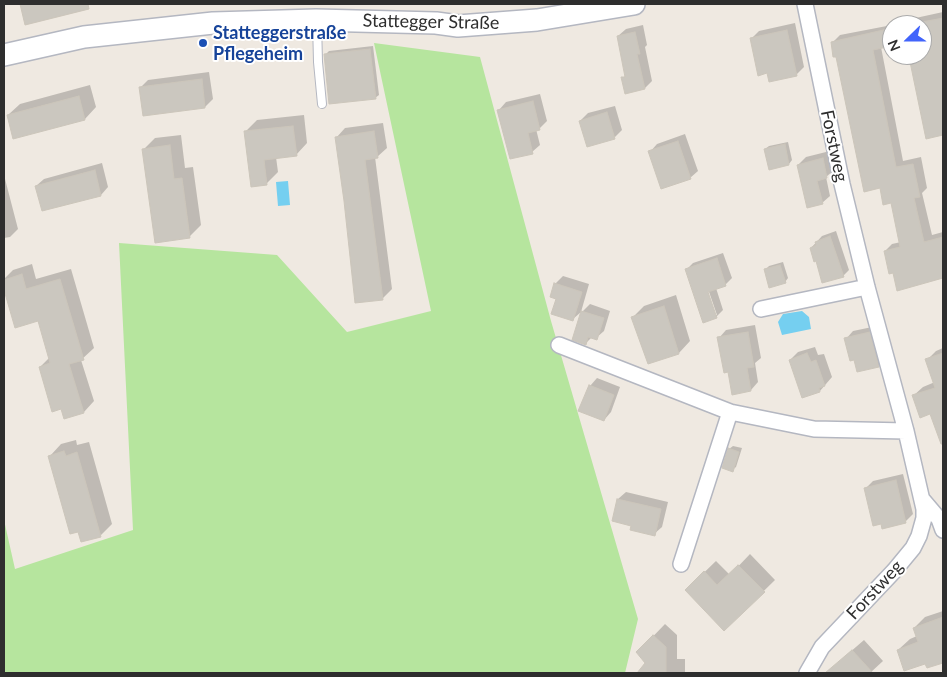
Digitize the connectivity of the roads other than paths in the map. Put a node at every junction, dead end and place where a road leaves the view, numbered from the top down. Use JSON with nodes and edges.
{"nodes":[{"id":1,"x":634,"y":4,"type":"edge"},
{"id":2,"x":805,"y":4,"type":"edge"},
{"id":3,"x":591,"y":7,"type":"edge"},
{"id":4,"x":316,"y":20,"type":"junction"},
{"id":5,"x":4,"y":55,"type":"edge"},
{"id":6,"x":322,"y":104,"type":"dead end"},
{"id":7,"x":867,"y":287,"type":"junction"},
{"id":8,"x":760,"y":309,"type":"dead end"},
{"id":9,"x":559,"y":345,"type":"dead end"},
{"id":10,"x":730,"y":412,"type":"junction"},
{"id":11,"x":906,"y":431,"type":"junction"},
{"id":12,"x":922,"y":499,"type":"junction"},
{"id":13,"x":943,"y":530,"type":"edge"},
{"id":14,"x":681,"y":564,"type":"dead end"},
{"id":15,"x":807,"y":673,"type":"edge"}],
"edges":[{"from":1,"to":3,"type":"main road","name":"Stattegger Straße"},
{"from":2,"to":7,"type":"street","name":"Forstweg"},
{"from":3,"to":4,"type":"main road","name":"Stattegger Straße"},
{"from":4,"to":5,"type":"main road","name":"Stattegger Straße"},
{"from":4,"to":6,"type":"lane"},
{"from":7,"to":8,"type":"street"},
{"from":7,"to":11,"type":"street","name":"Forstweg"},
{"from":9,"to":10,"type":"street"},
{"from":10,"to":11,"type":"street"},
{"from":10,"to":14,"type":"street"},
{"from":11,"to":12,"type":"street","name":"Forstweg"},
{"from":12,"to":13,"type":"street","name":"Forstweg"},
{"from":12,"to":15,"type":"street","name":"Forstweg"}]}
